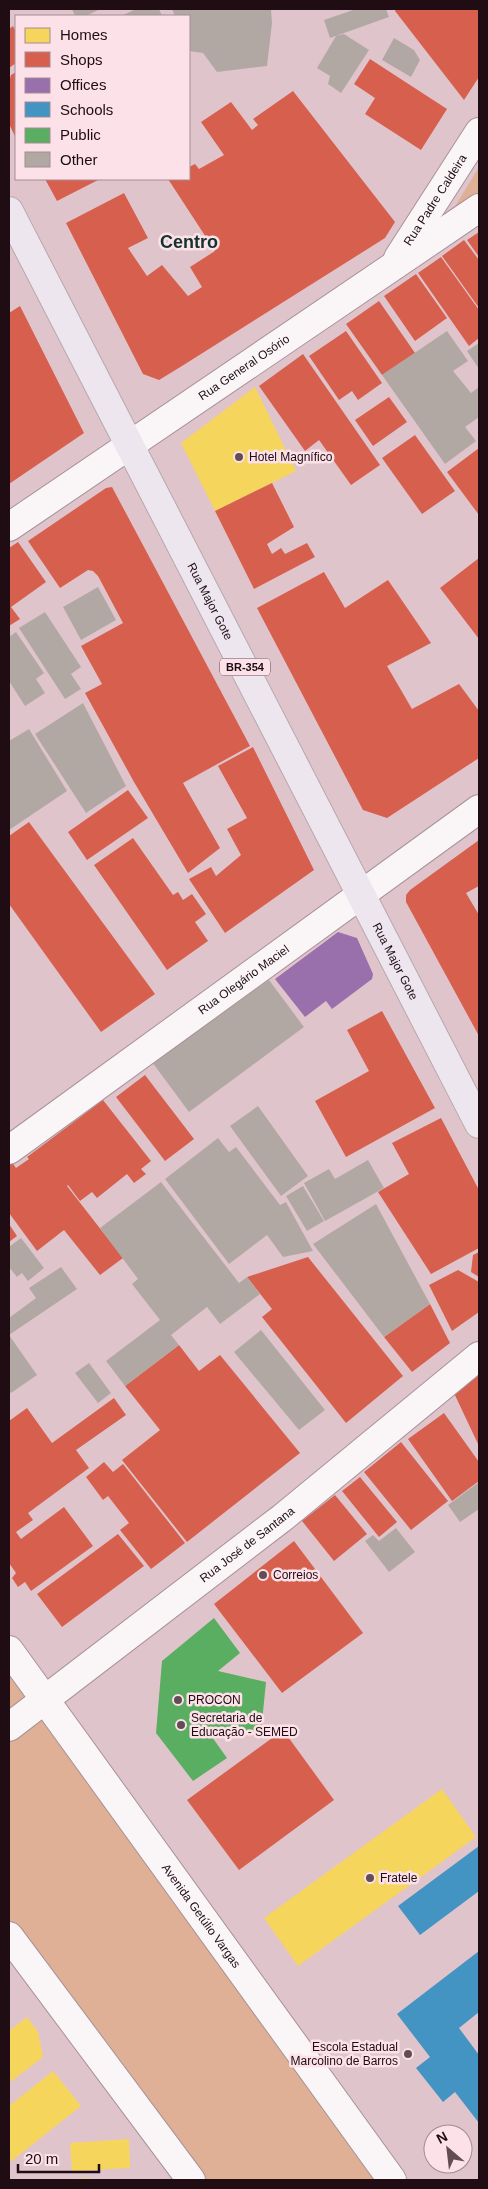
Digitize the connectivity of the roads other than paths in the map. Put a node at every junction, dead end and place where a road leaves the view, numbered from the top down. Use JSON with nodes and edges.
{"nodes":[{"id":1,"x":479,"y":132,"type":"edge"},
{"id":2,"x":479,"y":208,"type":"edge"},
{"id":3,"x":9,"y":212,"type":"edge"},
{"id":4,"x":390,"y":270,"type":"junction"},
{"id":5,"x":129,"y":445,"type":"junction"},
{"id":6,"x":9,"y":527,"type":"edge"},
{"id":7,"x":479,"y":809,"type":"edge"},
{"id":8,"x":361,"y":895,"type":"junction"},
{"id":9,"x":479,"y":1124,"type":"edge"},
{"id":10,"x":9,"y":1150,"type":"edge"},
{"id":11,"x":479,"y":1356,"type":"edge"},
{"id":12,"x":9,"y":1650,"type":"edge"},
{"id":13,"x":45,"y":1698,"type":"junction"},
{"id":14,"x":9,"y":1727,"type":"edge"},
{"id":15,"x":9,"y":1936,"type":"edge"},
{"id":16,"x":192,"y":2180,"type":"edge"},
{"id":17,"x":392,"y":2180,"type":"edge"}],
"edges":[{"from":1,"to":4,"type":"street","name":"Rua Padre Caldeira"},
{"from":2,"to":4,"type":"street","name":"Rua General Osório"},
{"from":3,"to":5,"type":"main road","name":"Rua Major Gote","number":"BR-354"},
{"from":4,"to":5,"type":"street","name":"Rua General Osório"},
{"from":5,"to":6,"type":"street","name":"Rua General Osório"},
{"from":5,"to":8,"type":"main road","name":"Rua Major Gote","number":"BR-354"},
{"from":7,"to":8,"type":"street","name":"Rua Olegário Maciel"},
{"from":8,"to":9,"type":"main road","name":"Rua Major Gote","number":"BR-354"},
{"from":8,"to":10,"type":"street","name":"Rua Olegário Maciel"},
{"from":11,"to":13,"type":"street","name":"Rua José de Santana"},
{"from":12,"to":13,"type":"street","name":"Avenida Getúlio Vargas"},
{"from":13,"to":14,"type":"street","name":"Rua José de Santana"},
{"from":13,"to":17,"type":"street","name":"Avenida Getúlio Vargas"},
{"from":15,"to":16,"type":"street"}]}
